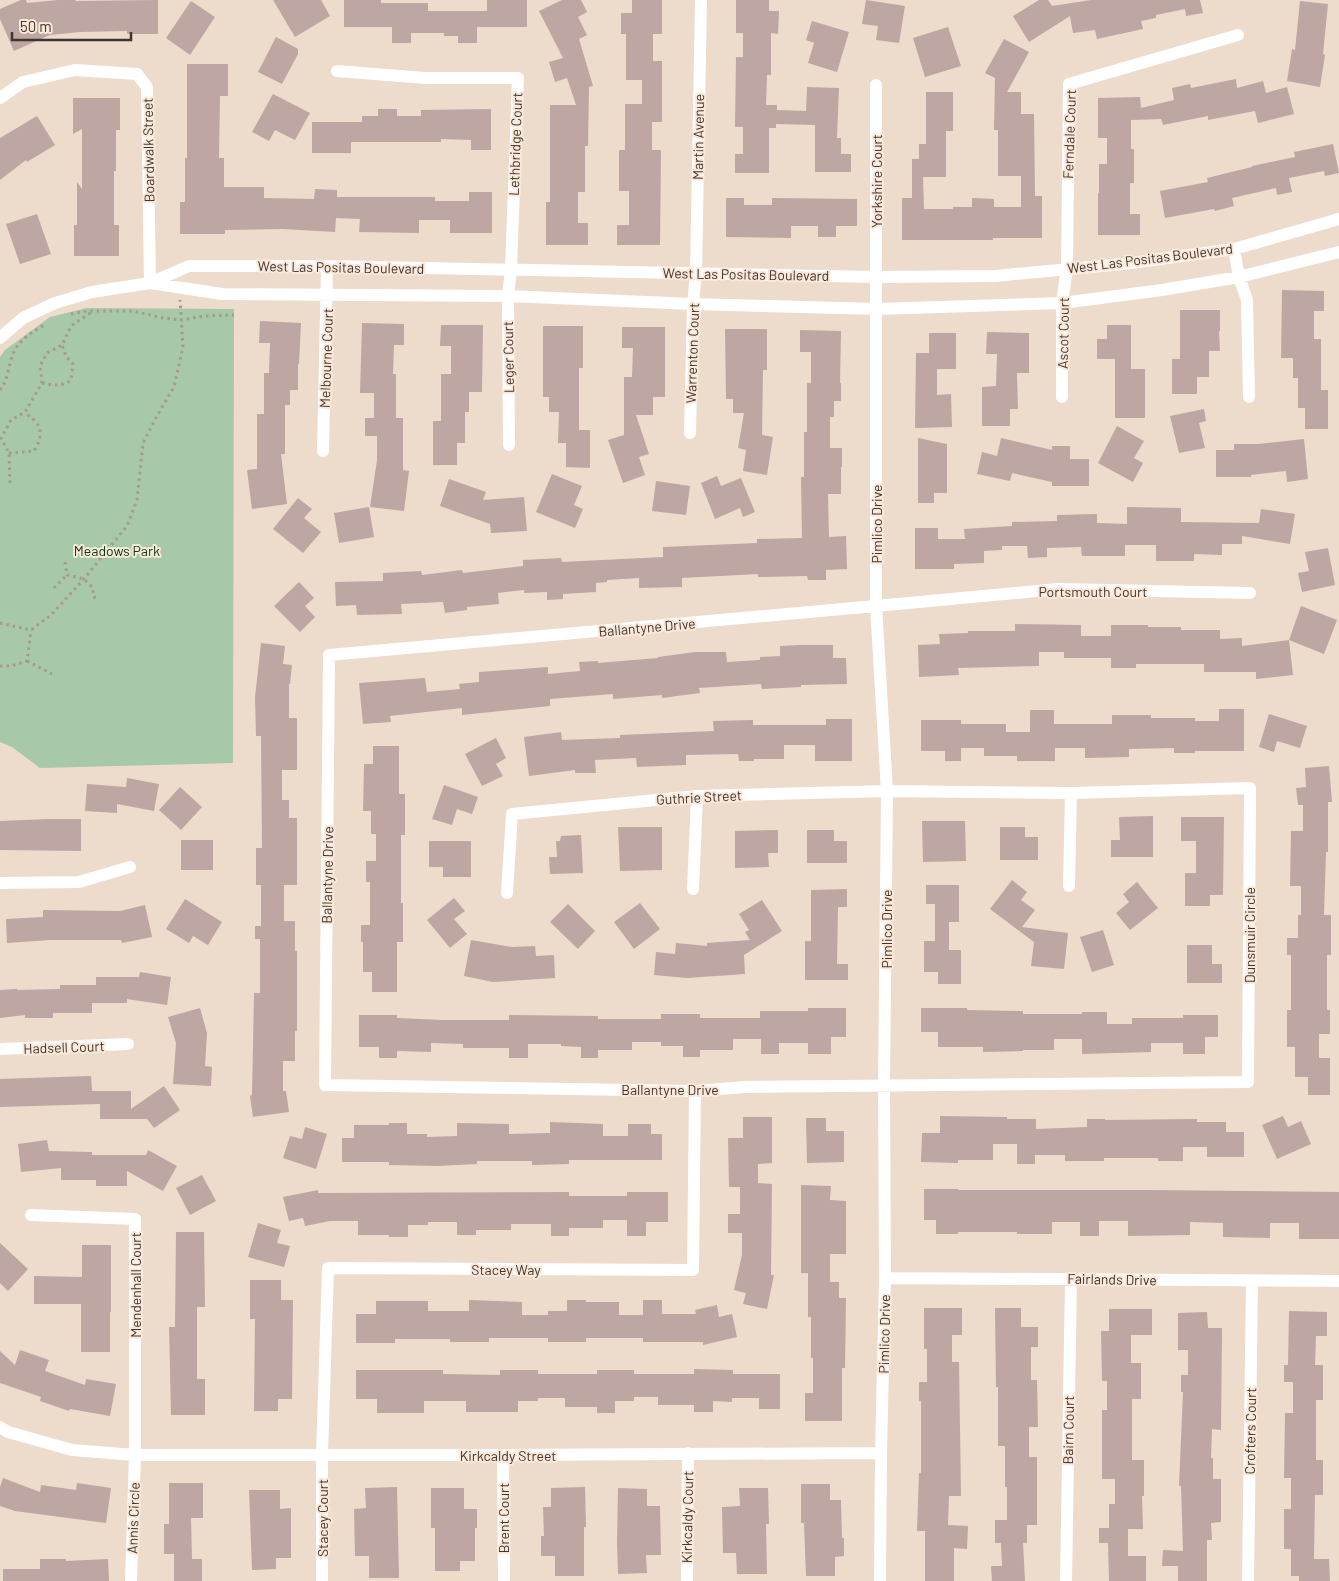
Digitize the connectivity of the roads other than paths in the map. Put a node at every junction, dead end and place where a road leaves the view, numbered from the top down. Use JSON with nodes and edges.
{"nodes":[{"id":1,"x":701,"y":0,"type":"edge"},
{"id":2,"x":1238,"y":35,"type":"dead end"},
{"id":3,"x":337,"y":71,"type":"dead end"},
{"id":4,"x":876,"y":85,"type":"dead end"},
{"id":5,"x":0,"y":98,"type":"edge"},
{"id":6,"x":1339,"y":219,"type":"edge"},
{"id":7,"x":1234,"y":249,"type":"junction"},
{"id":8,"x":1339,"y":252,"type":"edge"},
{"id":9,"x":327,"y":266,"type":"junction"},
{"id":10,"x":1067,"y":268,"type":"junction"},
{"id":11,"x":511,"y":270,"type":"junction"},
{"id":12,"x":696,"y":273,"type":"junction"},
{"id":13,"x":877,"y":277,"type":"junction"},
{"id":14,"x":1239,"y":277,"type":"junction"},
{"id":15,"x":150,"y":283,"type":"junction"},
{"id":16,"x":327,"y":294,"type":"junction"},
{"id":17,"x":508,"y":296,"type":"junction"},
{"id":18,"x":1062,"y":302,"type":"junction"},
{"id":19,"x":693,"y":304,"type":"junction"},
{"id":20,"x":877,"y":309,"type":"junction"},
{"id":21,"x":0,"y":338,"type":"edge"},
{"id":22,"x":1249,"y":396,"type":"dead end"},
{"id":23,"x":1062,"y":397,"type":"dead end"},
{"id":24,"x":690,"y":433,"type":"dead end"},
{"id":25,"x":509,"y":445,"type":"dead end"},
{"id":26,"x":323,"y":451,"type":"dead end"},
{"id":27,"x":1250,"y":593,"type":"dead end"},
{"id":28,"x":876,"y":606,"type":"junction"},
{"id":29,"x":887,"y":791,"type":"junction"},
{"id":30,"x":1071,"y":793,"type":"junction"},
{"id":31,"x":697,"y":796,"type":"junction"},
{"id":32,"x":130,"y":867,"type":"dead end"},
{"id":33,"x":0,"y":883,"type":"edge"},
{"id":34,"x":1069,"y":886,"type":"dead end"},
{"id":35,"x":693,"y":889,"type":"dead end"},
{"id":36,"x":507,"y":893,"type":"dead end"},
{"id":37,"x":128,"y":1044,"type":"dead end"},
{"id":38,"x":0,"y":1049,"type":"edge"},
{"id":39,"x":884,"y":1085,"type":"junction"},
{"id":40,"x":696,"y":1091,"type":"junction"},
{"id":41,"x":31,"y":1215,"type":"dead end"},
{"id":42,"x":885,"y":1278,"type":"junction"},
{"id":43,"x":1071,"y":1279,"type":"junction"},
{"id":44,"x":1252,"y":1281,"type":"junction"},
{"id":45,"x":1339,"y":1281,"type":"edge"},
{"id":46,"x":0,"y":1427,"type":"edge"},
{"id":47,"x":881,"y":1453,"type":"junction"},
{"id":48,"x":688,"y":1454,"type":"junction"},
{"id":49,"x":135,"y":1455,"type":"junction"},
{"id":50,"x":322,"y":1455,"type":"junction"},
{"id":51,"x":503,"y":1455,"type":"junction"},
{"id":52,"x":131,"y":1581,"type":"edge"},
{"id":53,"x":322,"y":1581,"type":"edge"},
{"id":54,"x":504,"y":1581,"type":"edge"},
{"id":55,"x":686,"y":1581,"type":"edge"},
{"id":56,"x":880,"y":1581,"type":"edge"},
{"id":57,"x":1066,"y":1581,"type":"edge"},
{"id":58,"x":1248,"y":1581,"type":"edge"}],
"edges":[{"from":1,"to":12,"type":"street","name":"Martin Avenue"},
{"from":2,"to":10,"type":"street","name":"Ferndale Court"},
{"from":3,"to":11,"type":"street","name":"Lethbridge Court"},
{"from":4,"to":13,"type":"street","name":"Yorkshire Court"},
{"from":5,"to":15,"type":"street","name":"Boardwalk Street"},
{"from":6,"to":7,"type":"street","name":"West Las Positas Boulevard"},
{"from":7,"to":10,"type":"street","name":"West Las Positas Boulevard"},
{"from":7,"to":14,"type":"street"},
{"from":8,"to":14,"type":"street","name":"West Las Positas Boulevard"},
{"from":9,"to":11,"type":"street","name":"West Las Positas Boulevard"},
{"from":9,"to":15,"type":"street","name":"West Las Positas Boulevard"},
{"from":9,"to":16,"type":"street","name":"Melbourne Court"},
{"from":10,"to":13,"type":"street","name":"West Las Positas Boulevard"},
{"from":10,"to":18,"type":"street","name":"Ascot Court"},
{"from":11,"to":12,"type":"street","name":"West Las Positas Boulevard"},
{"from":11,"to":17,"type":"street","name":"Leger Court"},
{"from":12,"to":13,"type":"street","name":"West Las Positas Boulevard"},
{"from":12,"to":19,"type":"street","name":"Warrenton Court"},
{"from":13,"to":20,"type":"street","name":"Pimlico Drive"},
{"from":14,"to":18,"type":"street","name":"West Las Positas Boulevard"},
{"from":14,"to":22,"type":"street"},
{"from":15,"to":16,"type":"street","name":"West Las Positas Boulevard"},
{"from":15,"to":21,"type":"street","name":"West Las Positas Boulevard"},
{"from":16,"to":17,"type":"street","name":"West Las Positas Boulevard"},
{"from":16,"to":26,"type":"street","name":"Melbourne Court"},
{"from":17,"to":19,"type":"street","name":"West Las Positas Boulevard"},
{"from":17,"to":25,"type":"street","name":"Leger Court"},
{"from":18,"to":20,"type":"street","name":"West Las Positas Boulevard"},
{"from":18,"to":23,"type":"street","name":"Ascot Court"},
{"from":19,"to":20,"type":"street","name":"West Las Positas Boulevard"},
{"from":19,"to":24,"type":"street","name":"Warrenton Court"},
{"from":20,"to":28,"type":"street","name":"Pimlico Drive"},
{"from":27,"to":28,"type":"street","name":"Portsmouth Court"},
{"from":28,"to":29,"type":"street","name":"Pimlico Drive"},
{"from":28,"to":40,"type":"street","name":"Ballantyne Drive"},
{"from":29,"to":30,"type":"street","name":"Dunsmuir Circle"},
{"from":29,"to":31,"type":"street","name":"Guthrie Street"},
{"from":29,"to":39,"type":"street","name":"Pimlico Drive"},
{"from":30,"to":34,"type":"street"},
{"from":30,"to":39,"type":"street","name":"Dunsmuir Circle"},
{"from":31,"to":35,"type":"street"},
{"from":31,"to":36,"type":"street","name":"Guthrie Street"},
{"from":32,"to":33,"type":"street"},
{"from":37,"to":38,"type":"street","name":"Hadsell Court"},
{"from":39,"to":40,"type":"street","name":"Ballantyne Drive"},
{"from":39,"to":42,"type":"street","name":"Pimlico Drive"},
{"from":40,"to":50,"type":"street","name":"Stacey Way"},
{"from":41,"to":49,"type":"street","name":"Mendenhall Court"},
{"from":42,"to":43,"type":"street","name":"Fairlands Drive"},
{"from":42,"to":47,"type":"street","name":"Pimlico Drive"},
{"from":43,"to":44,"type":"street","name":"Fairlands Drive"},
{"from":43,"to":57,"type":"street","name":"Bairn Court"},
{"from":44,"to":45,"type":"street","name":"Fairlands Drive"},
{"from":44,"to":58,"type":"street","name":"Crofters Court"},
{"from":46,"to":49,"type":"street"},
{"from":47,"to":48,"type":"street","name":"Kirkcaldy Street"},
{"from":47,"to":56,"type":"street","name":"Pimlico Drive"},
{"from":48,"to":51,"type":"street","name":"Kirkcaldy Street"},
{"from":48,"to":55,"type":"street","name":"Kirkcaldy Court"},
{"from":49,"to":50,"type":"street","name":"Kirkcaldy Street"},
{"from":49,"to":52,"type":"street","name":"Annis Circle"},
{"from":50,"to":51,"type":"street","name":"Kirkcaldy Street"},
{"from":50,"to":53,"type":"street","name":"Stacey Court"},
{"from":51,"to":54,"type":"street","name":"Brent Court"}]}
